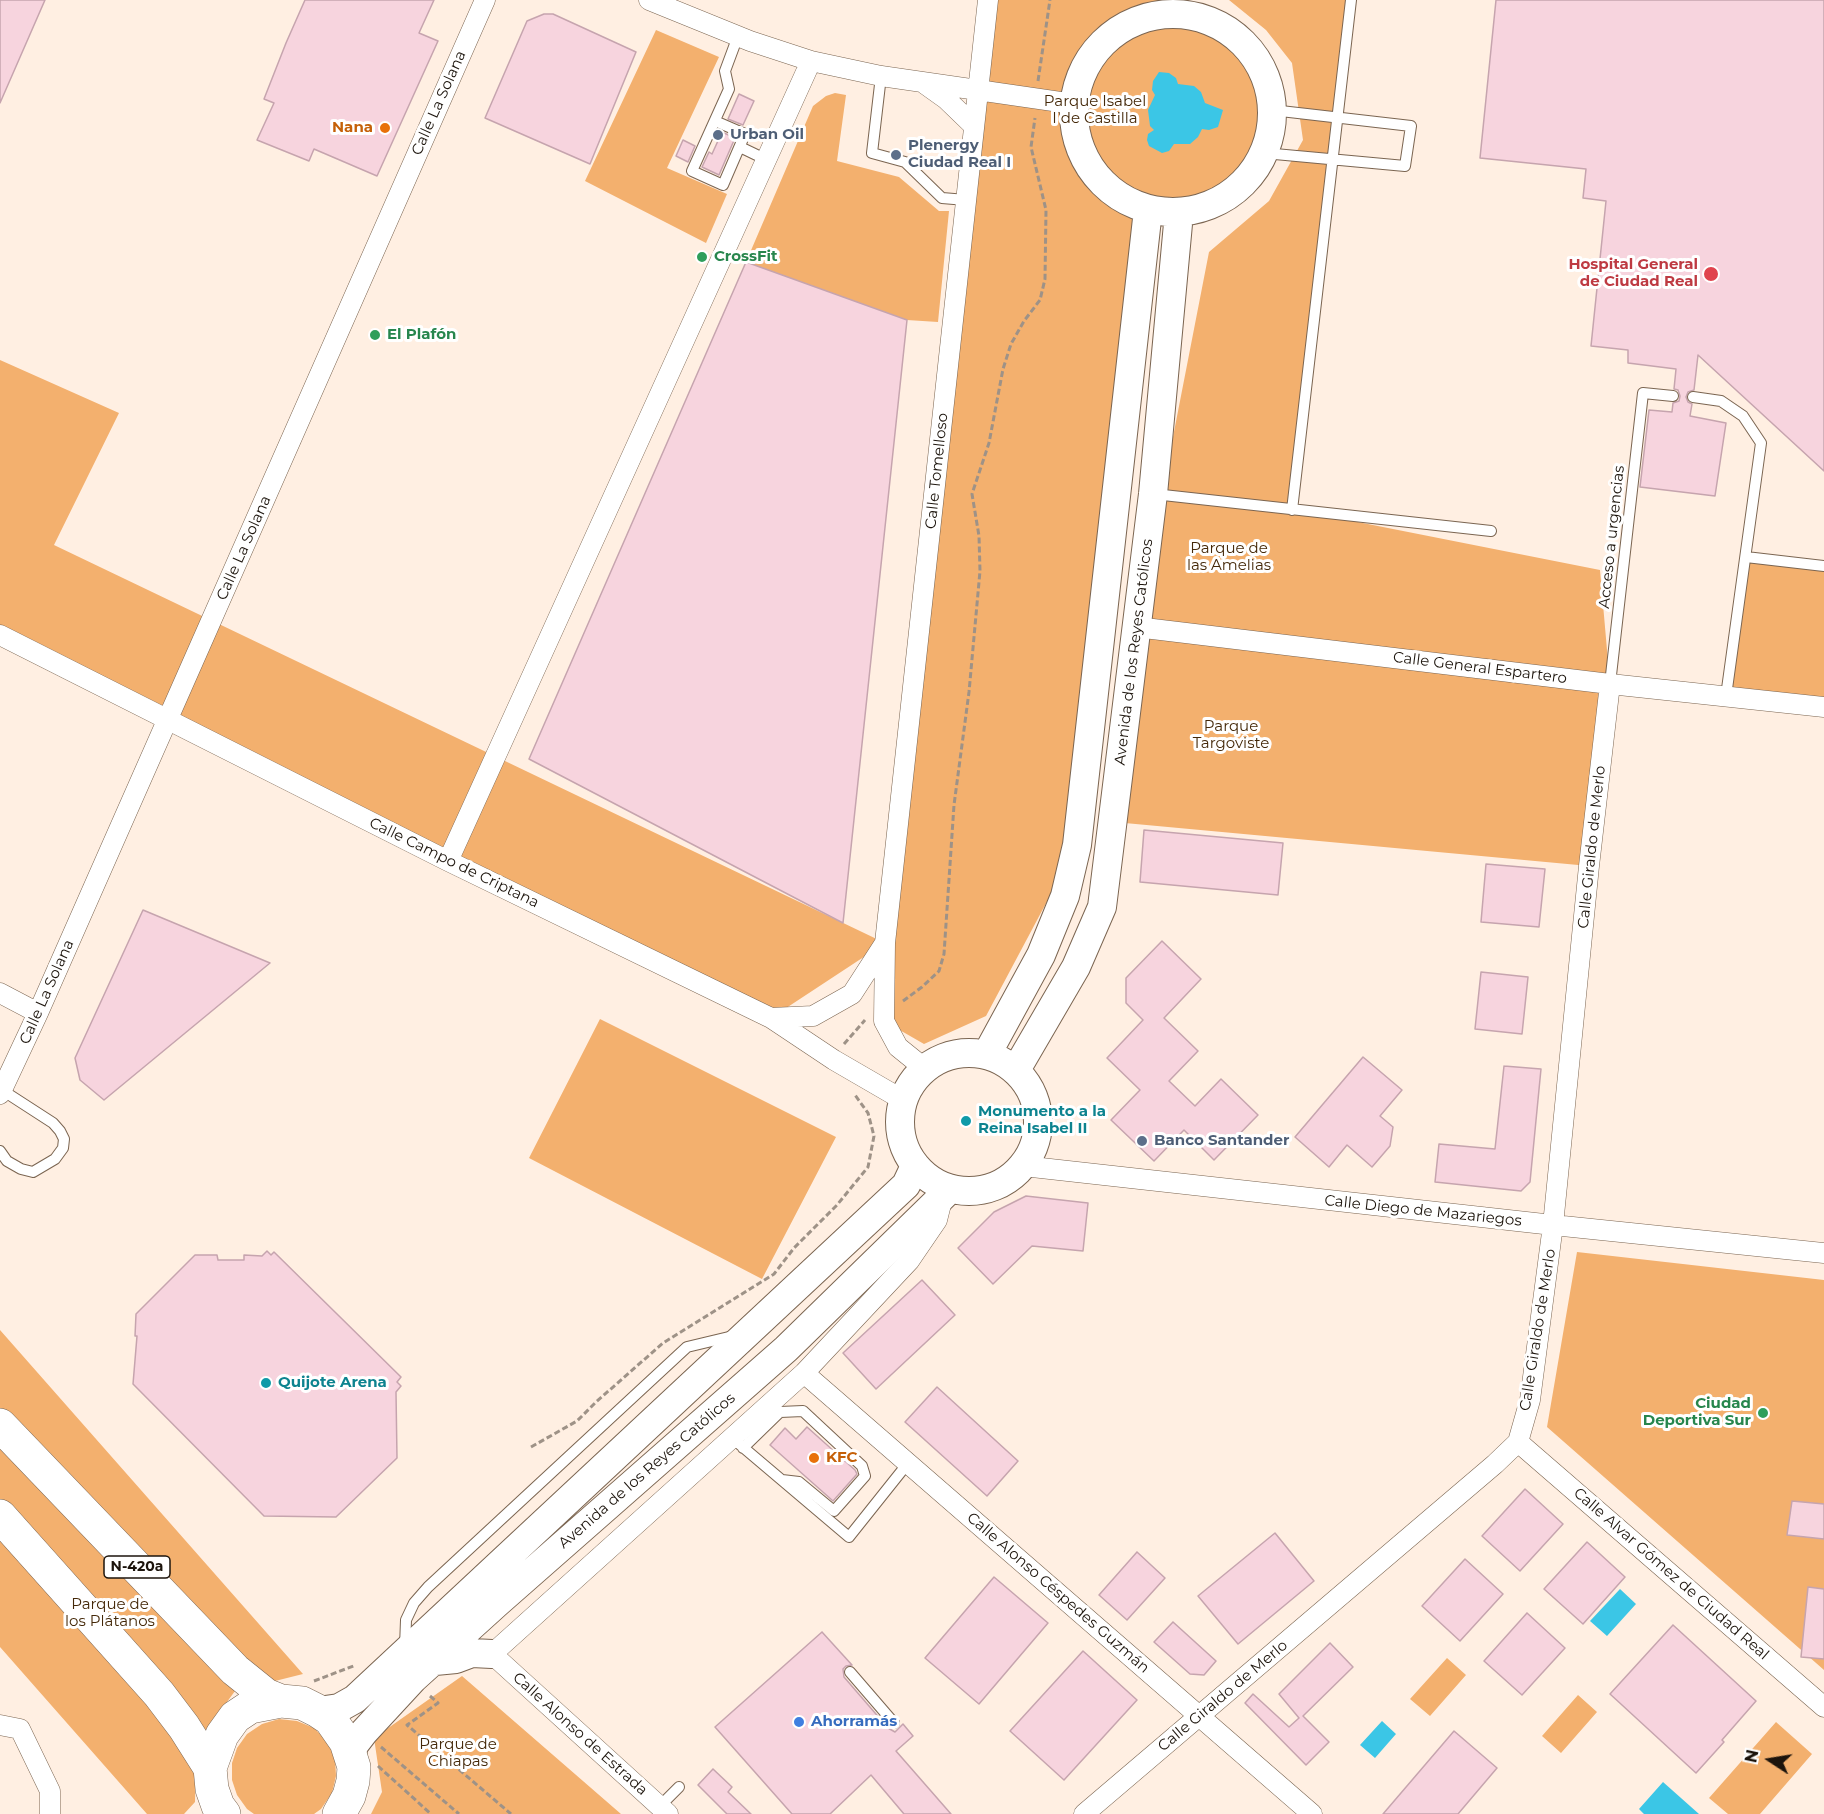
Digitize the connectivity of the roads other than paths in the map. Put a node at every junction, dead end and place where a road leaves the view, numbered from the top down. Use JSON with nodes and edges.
{"nodes":[{"id":1,"x":485,"y":0,"type":"edge"},
{"id":2,"x":649,"y":0,"type":"edge"},
{"id":3,"x":988,"y":0,"type":"edge"},
{"id":4,"x":1351,"y":0,"type":"edge"},
{"id":5,"x":1169,"y":6,"type":"edge"},
{"id":6,"x":1202,"y":8,"type":"edge"},
{"id":7,"x":738,"y":36,"type":"junction"},
{"id":8,"x":811,"y":61,"type":"junction"},
{"id":9,"x":881,"y":76,"type":"junction"},
{"id":10,"x":923,"y":82,"type":"junction"},
{"id":11,"x":978,"y":89,"type":"junction"},
{"id":12,"x":1074,"y":104,"type":"junction"},
{"id":13,"x":1272,"y":110,"type":"junction"},
{"id":14,"x":1337,"y":118,"type":"junction"},
{"id":15,"x":715,"y":121,"type":"junction"},
{"id":16,"x":974,"y":126,"type":"junction"},
{"id":17,"x":740,"y":147,"type":"junction"},
{"id":18,"x":1264,"y":153,"type":"junction"},
{"id":19,"x":1332,"y":159,"type":"junction"},
{"id":20,"x":767,"y":160,"type":"junction"},
{"id":21,"x":966,"y":200,"type":"junction"},
{"id":22,"x":1148,"y":210,"type":"junction"},
{"id":23,"x":1179,"y":213,"type":"junction"},
{"id":24,"x":1673,"y":396,"type":"dead end"},
{"id":25,"x":1693,"y":398,"type":"dead end"},
{"id":26,"x":1153,"y":494,"type":"junction"},
{"id":27,"x":1292,"y":510,"type":"junction"},
{"id":28,"x":1491,"y":531,"type":"dead end"},
{"id":29,"x":1746,"y":557,"type":"junction"},
{"id":30,"x":1824,"y":566,"type":"edge"},
{"id":31,"x":1136,"y":627,"type":"junction"},
{"id":32,"x":0,"y":635,"type":"edge"},
{"id":33,"x":1610,"y":684,"type":"junction"},
{"id":34,"x":1726,"y":696,"type":"junction"},
{"id":35,"x":1824,"y":707,"type":"edge"},
{"id":36,"x":168,"y":720,"type":"junction"},
{"id":37,"x":448,"y":861,"type":"junction"},
{"id":38,"x":885,"y":943,"type":"junction"},
{"id":39,"x":0,"y":993,"type":"edge"},
{"id":40,"x":38,"y":1013,"type":"junction"},
{"id":41,"x":771,"y":1018,"type":"junction"},
{"id":42,"x":987,"y":1054,"type":"junction"},
{"id":43,"x":924,"y":1068,"type":"junction"},
{"id":44,"x":1016,"y":1070,"type":"junction"},
{"id":45,"x":1,"y":1092,"type":"edge"},
{"id":46,"x":903,"y":1100,"type":"junction"},
{"id":47,"x":0,"y":1151,"type":"edge"},
{"id":48,"x":915,"y":1166,"type":"junction"},
{"id":49,"x":1023,"y":1166,"type":"junction"},
{"id":50,"x":946,"y":1193,"type":"junction"},
{"id":51,"x":1553,"y":1226,"type":"junction"},
{"id":52,"x":1824,"y":1253,"type":"edge"},
{"id":53,"x":804,"y":1372,"type":"junction"},
{"id":54,"x":0,"y":1425,"type":"edge"},
{"id":55,"x":737,"y":1442,"type":"junction"},
{"id":56,"x":1518,"y":1442,"type":"junction"},
{"id":57,"x":908,"y":1463,"type":"junction"},
{"id":58,"x":782,"y":1480,"type":"junction"},
{"id":59,"x":0,"y":1516,"type":"edge"},
{"id":60,"x":492,"y":1654,"type":"junction"},
{"id":61,"x":423,"y":1670,"type":"junction"},
{"id":62,"x":850,"y":1672,"type":"dead end"},
{"id":63,"x":313,"y":1697,"type":"junction"},
{"id":64,"x":281,"y":1701,"type":"junction"},
{"id":65,"x":1824,"y":1707,"type":"edge"},
{"id":66,"x":1201,"y":1716,"type":"junction"},
{"id":67,"x":894,"y":1723,"type":"dead end"},
{"id":68,"x":0,"y":1725,"type":"edge"},
{"id":69,"x":357,"y":1745,"type":"junction"},
{"id":70,"x":679,"y":1787,"type":"dead end"},
{"id":71,"x":213,"y":1796,"type":"edge"},
{"id":72,"x":664,"y":1810,"type":"edge"},
{"id":73,"x":339,"y":1813,"type":"edge"},
{"id":74,"x":50,"y":1814,"type":"edge"},
{"id":75,"x":1084,"y":1814,"type":"edge"},
{"id":76,"x":1312,"y":1814,"type":"edge"}],
"edges":[{"from":1,"to":36,"type":"street","name":"Calle La Solana"},
{"from":2,"to":7,"type":"street"},
{"from":3,"to":11,"type":"street","name":"Calle Tomelloso"},
{"from":4,"to":14,"type":"lane"},
{"from":5,"to":6,"type":"main road"},
{"from":5,"to":12,"type":"main road"},
{"from":6,"to":13,"type":"main road"},
{"from":7,"to":8,"type":"street"},
{"from":7,"to":15,"type":"lane"},
{"from":8,"to":9,"type":"street"},
{"from":8,"to":20,"type":"street"},
{"from":9,"to":10,"type":"street"},
{"from":9,"to":21,"type":"lane"},
{"from":10,"to":11,"type":"street"},
{"from":10,"to":16,"type":"street"},
{"from":11,"to":12,"type":"street"},
{"from":11,"to":16,"type":"street","name":"Calle Tomelloso"},
{"from":12,"to":22,"type":"main road"},
{"from":13,"to":14,"type":"lane"},
{"from":13,"to":18,"type":"main road"},
{"from":14,"to":19,"type":"lane"},
{"from":14,"to":19,"type":"lane"},
{"from":15,"to":17,"type":"lane"},
{"from":15,"to":17,"type":"lane"},
{"from":16,"to":21,"type":"street","name":"Calle Tomelloso"},
{"from":17,"to":20,"type":"lane"},
{"from":18,"to":19,"type":"lane"},
{"from":18,"to":23,"type":"main road"},
{"from":19,"to":27,"type":"lane"},
{"from":20,"to":37,"type":"street"},
{"from":21,"to":38,"type":"street","name":"Calle Tomelloso"},
{"from":22,"to":23,"type":"main road"},
{"from":22,"to":42,"type":"main road"},
{"from":23,"to":26,"type":"main road","name":"Avenida de los Reyes Católicos"},
{"from":24,"to":33,"type":"lane","name":"Acceso a urgencias"},
{"from":25,"to":29,"type":"lane"},
{"from":26,"to":27,"type":"lane"},
{"from":26,"to":31,"type":"main road","name":"Avenida de los Reyes Católicos"},
{"from":27,"to":28,"type":"lane"},
{"from":29,"to":30,"type":"lane"},
{"from":29,"to":34,"type":"lane"},
{"from":31,"to":33,"type":"street","name":"Calle General Espartero"},
{"from":31,"to":44,"type":"main road","name":"Avenida de los Reyes Católicos"},
{"from":32,"to":36,"type":"street","name":"Calle Campo de Criptana"},
{"from":33,"to":34,"type":"street","name":"Calle General Espartero"},
{"from":33,"to":51,"type":"street","name":"Calle Giraldo de Merlo"},
{"from":34,"to":35,"type":"street","name":"Calle General Espartero"},
{"from":36,"to":37,"type":"street","name":"Calle Campo de Criptana"},
{"from":36,"to":40,"type":"street","name":"Calle La Solana"},
{"from":37,"to":41,"type":"street","name":"Calle Campo de Criptana"},
{"from":38,"to":41,"type":"street","name":"Calle Tomelloso"},
{"from":38,"to":43,"type":"street","name":"Calle Tomelloso"},
{"from":39,"to":40,"type":"street"},
{"from":40,"to":45,"type":"street","name":"Calle La Solana"},
{"from":41,"to":46,"type":"street","name":"Calle Campo de Criptana"},
{"from":42,"to":43,"type":"main road"},
{"from":42,"to":44,"type":"main road"},
{"from":43,"to":46,"type":"main road"},
{"from":44,"to":49,"type":"main road"},
{"from":45,"to":47,"type":"lane"},
{"from":46,"to":48,"type":"main road"},
{"from":48,"to":50,"type":"main road"},
{"from":48,"to":63,"type":"main road","name":"Avenida de los Reyes Católicos"},
{"from":49,"to":50,"type":"main road"},
{"from":49,"to":51,"type":"street","name":"Calle Diego de Mazariegos"},
{"from":50,"to":53,"type":"street"},
{"from":50,"to":61,"type":"main road","name":"Avenida de los Reyes Católicos"},
{"from":51,"to":52,"type":"street","name":"Calle Diego de Mazariegos"},
{"from":51,"to":56,"type":"street","name":"Calle Giraldo de Merlo"},
{"from":53,"to":55,"type":"street"},
{"from":53,"to":57,"type":"street","name":"Calle Alonso Céspedes Guzmán"},
{"from":54,"to":64,"type":"highway","number":"N-420a"},
{"from":55,"to":58,"type":"lane"},
{"from":55,"to":58,"type":"lane"},
{"from":55,"to":60,"type":"street"},
{"from":56,"to":65,"type":"street","name":"Calle Alvar Gómez de Ciudad Real"},
{"from":56,"to":66,"type":"street","name":"Calle Giraldo de Merlo"},
{"from":57,"to":58,"type":"lane"},
{"from":57,"to":66,"type":"street","name":"Calle Alonso Céspedes Guzmán"},
{"from":59,"to":71,"type":"highway","number":"N-420a"},
{"from":60,"to":61,"type":"main road"},
{"from":60,"to":72,"type":"street","name":"Calle Alonso de Estrada"},
{"from":61,"to":69,"type":"main road","name":"Avenida de los Reyes Católicos"},
{"from":62,"to":67,"type":"lane"},
{"from":63,"to":64,"type":"highway","number":"N-420a"},
{"from":63,"to":69,"type":"highway","number":"N-420a"},
{"from":64,"to":71,"type":"highway","number":"N-420a"},
{"from":66,"to":75,"type":"street","name":"Calle Giraldo de Merlo"},
{"from":66,"to":76,"type":"street","name":"Calle Alonso Céspedes Guzmán"},
{"from":68,"to":74,"type":"street"},
{"from":69,"to":73,"type":"highway","number":"N-420a"},
{"from":70,"to":72,"type":"lane"}]}
